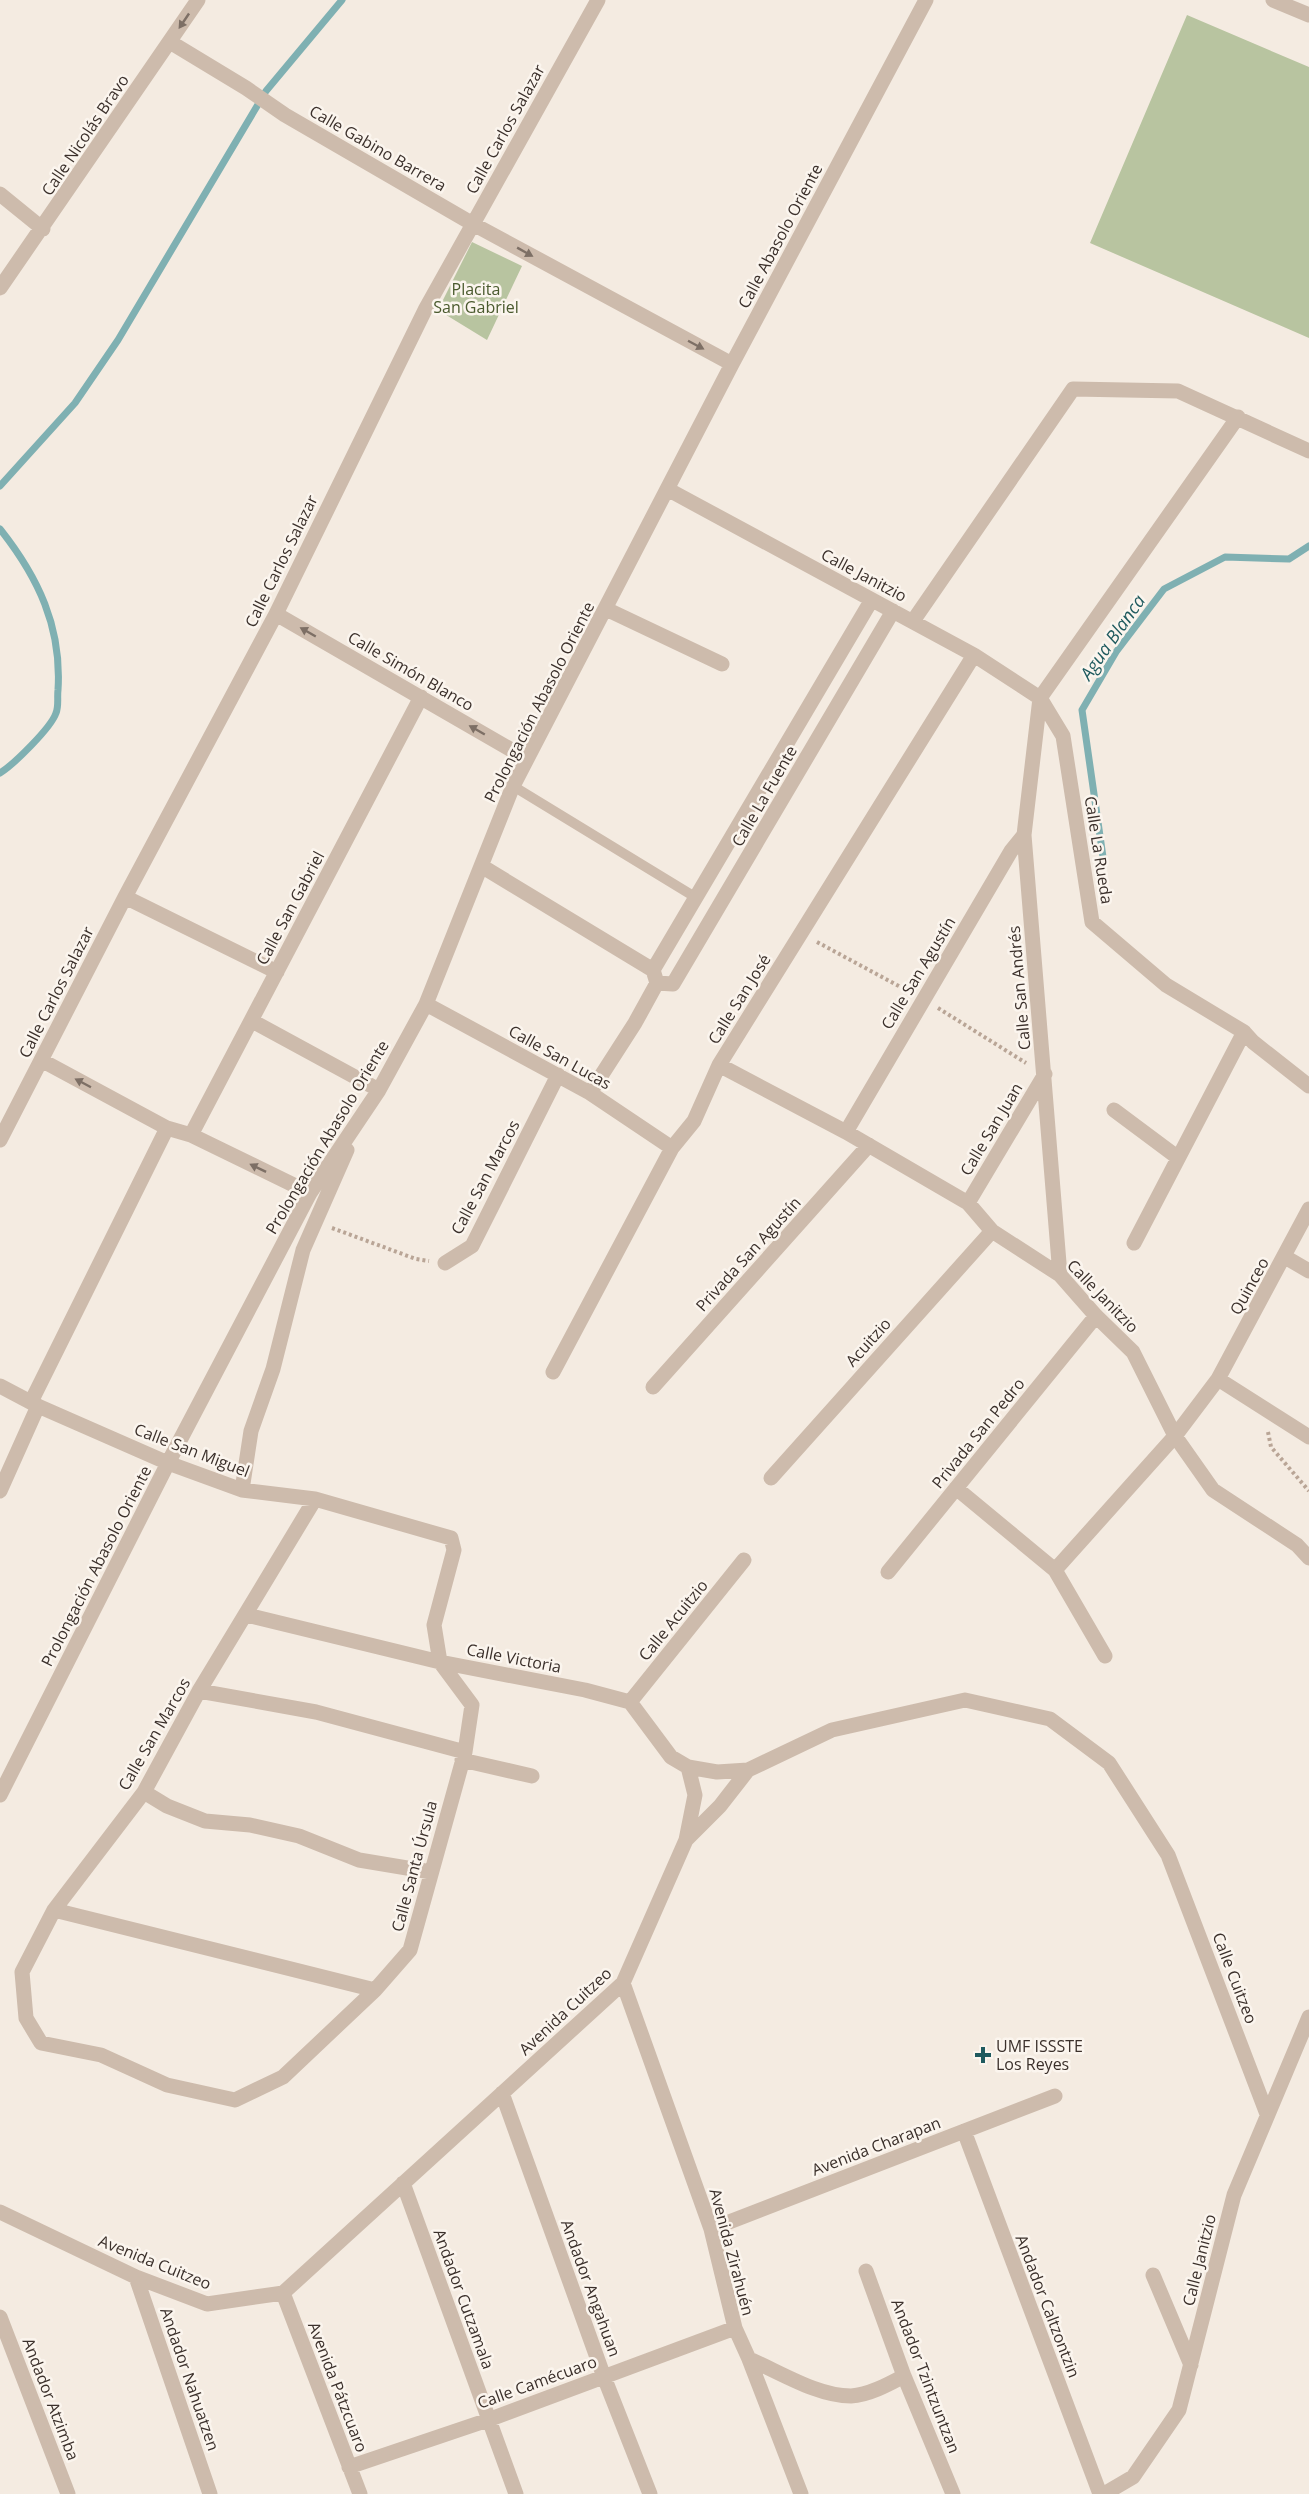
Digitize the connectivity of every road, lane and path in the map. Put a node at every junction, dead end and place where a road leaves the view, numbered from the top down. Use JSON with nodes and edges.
{"nodes":[{"id":1,"x":198,"y":0,"type":"edge"},
{"id":2,"x":598,"y":0,"type":"edge"},
{"id":3,"x":926,"y":0,"type":"edge"},
{"id":4,"x":1273,"y":0,"type":"edge"},
{"id":5,"x":1309,"y":15,"type":"edge"},
{"id":6,"x":170,"y":42,"type":"junction"},
{"id":7,"x":0,"y":194,"type":"edge"},
{"id":8,"x":473,"y":224,"type":"junction"},
{"id":9,"x":42,"y":229,"type":"junction"},
{"id":10,"x":0,"y":288,"type":"edge"},
{"id":11,"x":732,"y":364,"type":"junction"},
{"id":12,"x":1238,"y":417,"type":"junction"},
{"id":13,"x":1309,"y":451,"type":"edge"},
{"id":14,"x":669,"y":490,"type":"junction"},
{"id":15,"x":871,"y":601,"type":"junction"},
{"id":16,"x":606,"y":609,"type":"junction"},
{"id":17,"x":893,"y":611,"type":"junction"},
{"id":18,"x":276,"y":614,"type":"junction"},
{"id":19,"x":913,"y":621,"type":"junction"},
{"id":20,"x":974,"y":655,"type":"junction"},
{"id":21,"x":722,"y":664,"type":"dead end"},
{"id":22,"x":421,"y":697,"type":"junction"},
{"id":23,"x":1040,"y":698,"type":"junction"},
{"id":24,"x":527,"y":759,"type":"junction"},
{"id":25,"x":513,"y":786,"type":"junction"},
{"id":26,"x":758,"y":793,"type":"junction"},
{"id":27,"x":779,"y":806,"type":"junction"},
{"id":28,"x":1024,"y":834,"type":"junction"},
{"id":29,"x":483,"y":867,"type":"junction"},
{"id":30,"x":125,"y":897,"type":"junction"},
{"id":31,"x":695,"y":897,"type":"junction"},
{"id":32,"x":277,"y":972,"type":"junction"},
{"id":33,"x":655,"y":976,"type":"junction"},
{"id":34,"x":426,"y":1004,"type":"junction"},
{"id":35,"x":252,"y":1021,"type":"junction"},
{"id":36,"x":1244,"y":1032,"type":"junction"},
{"id":37,"x":41,"y":1060,"type":"junction"},
{"id":38,"x":719,"y":1065,"type":"junction"},
{"id":39,"x":1045,"y":1074,"type":"junction"},
{"id":40,"x":558,"y":1075,"type":"junction"},
{"id":41,"x":1309,"y":1086,"type":"edge"},
{"id":42,"x":379,"y":1090,"type":"junction"},
{"id":43,"x":590,"y":1093,"type":"junction"},
{"id":44,"x":1114,"y":1110,"type":"dead end"},
{"id":45,"x":361,"y":1116,"type":"junction"},
{"id":46,"x":167,"y":1128,"type":"junction"},
{"id":47,"x":846,"y":1132,"type":"junction"},
{"id":48,"x":191,"y":1135,"type":"junction"},
{"id":49,"x":0,"y":1140,"type":"edge"},
{"id":50,"x":869,"y":1145,"type":"junction"},
{"id":51,"x":672,"y":1148,"type":"junction"},
{"id":52,"x":1177,"y":1157,"type":"junction"},
{"id":53,"x":310,"y":1193,"type":"junction"},
{"id":54,"x":968,"y":1203,"type":"junction"},
{"id":55,"x":1309,"y":1209,"type":"edge"},
{"id":56,"x":317,"y":1222,"type":"junction"},
{"id":57,"x":992,"y":1231,"type":"junction"},
{"id":58,"x":1134,"y":1243,"type":"dead end"},
{"id":59,"x":1285,"y":1257,"type":"junction"},
{"id":60,"x":445,"y":1263,"type":"joint"},
{"id":61,"x":1309,"y":1271,"type":"edge"},
{"id":62,"x":1060,"y":1275,"type":"junction"},
{"id":63,"x":1096,"y":1316,"type":"junction"},
{"id":64,"x":553,"y":1372,"type":"dead end"},
{"id":65,"x":1218,"y":1379,"type":"junction"},
{"id":66,"x":0,"y":1386,"type":"edge"},
{"id":67,"x":653,"y":1387,"type":"dead end"},
{"id":68,"x":35,"y":1404,"type":"junction"},
{"id":69,"x":1264,"y":1409,"type":"junction"},
{"id":70,"x":1175,"y":1436,"type":"junction"},
{"id":71,"x":1309,"y":1437,"type":"edge"},
{"id":72,"x":168,"y":1463,"type":"junction"},
{"id":73,"x":771,"y":1478,"type":"dead end"},
{"id":74,"x":956,"y":1488,"type":"junction"},
{"id":75,"x":242,"y":1490,"type":"junction"},
{"id":76,"x":0,"y":1491,"type":"edge"},
{"id":77,"x":1309,"y":1491,"type":"edge"},
{"id":78,"x":315,"y":1499,"type":"junction"},
{"id":79,"x":1309,"y":1558,"type":"edge"},
{"id":80,"x":744,"y":1560,"type":"dead end"},
{"id":81,"x":1055,"y":1570,"type":"junction"},
{"id":82,"x":888,"y":1572,"type":"dead end"},
{"id":83,"x":247,"y":1615,"type":"junction"},
{"id":84,"x":1105,"y":1656,"type":"dead end"},
{"id":85,"x":440,"y":1662,"type":"junction"},
{"id":86,"x":199,"y":1690,"type":"junction"},
{"id":87,"x":630,"y":1702,"type":"junction"},
{"id":88,"x":463,"y":1756,"type":"junction"},
{"id":89,"x":688,"y":1767,"type":"junction"},
{"id":90,"x":748,"y":1770,"type":"junction"},
{"id":91,"x":532,"y":1776,"type":"dead end"},
{"id":92,"x":144,"y":1791,"type":"junction"},
{"id":93,"x":0,"y":1795,"type":"edge"},
{"id":94,"x":686,"y":1840,"type":"junction"},
{"id":95,"x":1168,"y":1855,"type":"joint"},
{"id":96,"x":431,"y":1872,"type":"junction"},
{"id":97,"x":54,"y":1910,"type":"junction"},
{"id":98,"x":623,"y":1983,"type":"junction"},
{"id":99,"x":375,"y":1990,"type":"junction"},
{"id":100,"x":1309,"y":2017,"type":"edge"},
{"id":101,"x":502,"y":2093,"type":"junction"},
{"id":102,"x":1055,"y":2096,"type":"dead end"},
{"id":103,"x":235,"y":2100,"type":"joint"},
{"id":104,"x":1268,"y":2114,"type":"junction"},
{"id":105,"x":963,"y":2132,"type":"junction"},
{"id":106,"x":403,"y":2183,"type":"junction"},
{"id":107,"x":0,"y":2212,"type":"edge"},
{"id":108,"x":711,"y":2229,"type":"junction"},
{"id":109,"x":866,"y":2271,"type":"dead end"},
{"id":110,"x":1153,"y":2275,"type":"dead end"},
{"id":111,"x":136,"y":2277,"type":"junction"},
{"id":112,"x":283,"y":2293,"type":"junction"},
{"id":113,"x":0,"y":2317,"type":"edge"},
{"id":114,"x":735,"y":2328,"type":"junction"},
{"id":115,"x":750,"y":2359,"type":"junction"},
{"id":116,"x":1191,"y":2365,"type":"junction"},
{"id":117,"x":904,"y":2376,"type":"junction"},
{"id":118,"x":604,"y":2377,"type":"junction"},
{"id":119,"x":488,"y":2420,"type":"junction"},
{"id":120,"x":350,"y":2467,"type":"junction"},
{"id":121,"x":68,"y":2494,"type":"edge"},
{"id":122,"x":210,"y":2494,"type":"edge"},
{"id":123,"x":360,"y":2494,"type":"edge"},
{"id":124,"x":516,"y":2494,"type":"edge"},
{"id":125,"x":651,"y":2494,"type":"edge"},
{"id":126,"x":801,"y":2494,"type":"edge"},
{"id":127,"x":953,"y":2494,"type":"edge"},
{"id":128,"x":1100,"y":2494,"type":"edge"},
{"id":129,"x":1104,"y":2494,"type":"edge"}],
"edges":[{"from":1,"to":6,"type":"street","name":"Calle Nicolás Bravo","one_way":true},
{"from":2,"to":8,"type":"street","name":"Calle Carlos Salazar"},
{"from":3,"to":11,"type":"street","name":"Calle Abasolo Oriente"},
{"from":4,"to":5,"type":"street"},
{"from":6,"to":8,"type":"street","name":"Calle Gabino Barrera"},
{"from":6,"to":9,"type":"street","name":"Calle Nicolás Bravo"},
{"from":7,"to":9,"type":"street"},
{"from":8,"to":11,"type":"street","name":"Calle Gabino Barrera","one_way":true},
{"from":8,"to":18,"type":"street","name":"Calle Carlos Salazar"},
{"from":9,"to":10,"type":"street","name":"Calle Nicolás Bravo"},
{"from":11,"to":14,"type":"street","name":"Calle Abasolo Oriente"},
{"from":12,"to":13,"type":"street"},
{"from":12,"to":19,"type":"street"},
{"from":12,"to":23,"type":"street"},
{"from":14,"to":15,"type":"street","name":"Calle Janitzio"},
{"from":14,"to":16,"type":"street","name":"Prolongación Abasolo Oriente"},
{"from":15,"to":17,"type":"street","name":"Calle Janitzio"},
{"from":15,"to":26,"type":"street","name":"Calle La Fuente"},
{"from":16,"to":21,"type":"street"},
{"from":16,"to":24,"type":"street","name":"Prolongación Abasolo Oriente"},
{"from":17,"to":19,"type":"street","name":"Calle Janitzio"},
{"from":17,"to":27,"type":"street","name":"Calle La Fuente"},
{"from":22,"to":18,"type":"street","name":"Calle Simón Blanco","one_way":true},
{"from":18,"to":30,"type":"street","name":"Calle Carlos Salazar"},
{"from":19,"to":20,"type":"street","name":"Calle Janitzio"},
{"from":20,"to":23,"type":"street","name":"Calle Janitzio"},
{"from":20,"to":38,"type":"street","name":"Calle San José"},
{"from":24,"to":22,"type":"street","name":"Calle Simón Blanco","one_way":true},
{"from":22,"to":32,"type":"street","name":"Calle San Gabriel"},
{"from":23,"to":28,"type":"street","name":"Calle San Andrés"},
{"from":23,"to":36,"type":"street","name":"Calle La Rueda"},
{"from":24,"to":25,"type":"street","name":"Prolongación Abasolo Oriente"},
{"from":25,"to":29,"type":"street","name":"Prolongación Abasolo Oriente"},
{"from":25,"to":31,"type":"lane"},
{"from":26,"to":27,"type":"street"},
{"from":26,"to":31,"type":"street","name":"Calle La Fuente"},
{"from":27,"to":33,"type":"street","name":"Calle La Fuente"},
{"from":28,"to":39,"type":"street","name":"Calle San Andrés"},
{"from":28,"to":47,"type":"street","name":"Calle San Agustín"},
{"from":29,"to":33,"type":"street"},
{"from":29,"to":34,"type":"street","name":"Prolongación Abasolo Oriente"},
{"from":30,"to":32,"type":"street"},
{"from":30,"to":37,"type":"street","name":"Calle Carlos Salazar"},
{"from":31,"to":33,"type":"street","name":"Calle La Fuente"},
{"from":32,"to":35,"type":"street","name":"Calle San Gabriel"},
{"from":33,"to":43,"type":"street","name":"Calle La Fuente"},
{"from":34,"to":40,"type":"street","name":"Calle San Lucas"},
{"from":34,"to":42,"type":"street","name":"Prolongación Abasolo Oriente"},
{"from":35,"to":42,"type":"street"},
{"from":35,"to":48,"type":"street","name":"Calle San Gabriel"},
{"from":36,"to":41,"type":"street","name":"Calle La Rueda"},
{"from":36,"to":52,"type":"street"},
{"from":46,"to":37,"type":"street","one_way":true},
{"from":37,"to":49,"type":"street","name":"Calle Carlos Salazar"},
{"from":38,"to":47,"type":"street","name":"Calle Janitzio"},
{"from":38,"to":51,"type":"street","name":"Calle San José"},
{"from":39,"to":54,"type":"street","name":"Calle San Juan"},
{"from":39,"to":62,"type":"street","name":"Calle San Andrés"},
{"from":40,"to":43,"type":"street","name":"Calle San Lucas"},
{"from":40,"to":60,"type":"street","name":"Calle San Marcos"},
{"from":42,"to":45,"type":"street","name":"Prolongación Abasolo Oriente"},
{"from":43,"to":51,"type":"street","name":"Calle San Lucas"},
{"from":44,"to":52,"type":"street"},
{"from":45,"to":53,"type":"street","name":"Prolongación Abasolo Oriente"},
{"from":45,"to":56,"type":"street"},
{"from":46,"to":48,"type":"street"},
{"from":46,"to":68,"type":"street"},
{"from":47,"to":50,"type":"street","name":"Calle Janitzio"},
{"from":53,"to":48,"type":"street","one_way":true},
{"from":50,"to":54,"type":"street","name":"Calle Janitzio"},
{"from":50,"to":67,"type":"street","name":"Privada San Agustín"},
{"from":51,"to":64,"type":"street","name":"Calle San José"},
{"from":52,"to":58,"type":"street"},
{"from":53,"to":72,"type":"street","name":"Prolongación Abasolo Oriente"},
{"from":54,"to":57,"type":"street","name":"Calle Janitzio"},
{"from":55,"to":59,"type":"street","name":"Quinceo"},
{"from":56,"to":60,"type":"path"},
{"from":56,"to":75,"type":"street"},
{"from":57,"to":62,"type":"street","name":"Calle Janitzio"},
{"from":57,"to":73,"type":"street","name":"Acuitzio"},
{"from":59,"to":61,"type":"street"},
{"from":59,"to":65,"type":"street","name":"Quinceo"},
{"from":62,"to":63,"type":"street","name":"Calle Janitzio"},
{"from":63,"to":70,"type":"street","name":"Calle Janitzio"},
{"from":63,"to":74,"type":"street","name":"Privada San Pedro"},
{"from":65,"to":69,"type":"street"},
{"from":65,"to":70,"type":"street","name":"Quinceo"},
{"from":66,"to":68,"type":"street","name":"Calle San Miguel"},
{"from":68,"to":72,"type":"street","name":"Calle San Miguel"},
{"from":68,"to":76,"type":"street"},
{"from":69,"to":71,"type":"street"},
{"from":69,"to":77,"type":"path"},
{"from":70,"to":79,"type":"street","name":"Calle Janitzio"},
{"from":70,"to":81,"type":"street","name":"Quinceo"},
{"from":72,"to":75,"type":"street","name":"Calle San Miguel"},
{"from":72,"to":93,"type":"street","name":"Prolongación Abasolo Oriente"},
{"from":74,"to":81,"type":"street"},
{"from":74,"to":82,"type":"street","name":"Privada San Pedro"},
{"from":75,"to":78,"type":"street","name":"Calle San Miguel"},
{"from":78,"to":83,"type":"street","name":"Calle San Marcos"},
{"from":78,"to":85,"type":"street","name":"Calle San Miguel"},
{"from":80,"to":87,"type":"street","name":"Calle Acuitzio"},
{"from":81,"to":84,"type":"street"},
{"from":83,"to":85,"type":"street","name":"Calle Victoria"},
{"from":83,"to":86,"type":"street","name":"Calle San Marcos"},
{"from":85,"to":87,"type":"street","name":"Calle Victoria"},
{"from":85,"to":88,"type":"street","name":"Calle Santa Úrsula"},
{"from":86,"to":88,"type":"street"},
{"from":86,"to":92,"type":"street","name":"Calle San Marcos"},
{"from":87,"to":89,"type":"street"},
{"from":88,"to":91,"type":"street"},
{"from":88,"to":96,"type":"street","name":"Calle Santa Úrsula"},
{"from":89,"to":90,"type":"street"},
{"from":89,"to":94,"type":"street"},
{"from":90,"to":94,"type":"street","name":"Avenida Cuitzeo"},
{"from":90,"to":95,"type":"street","name":"Avenida Cuitzeo"},
{"from":92,"to":96,"type":"street"},
{"from":92,"to":97,"type":"street","name":"Calle San Marcos"},
{"from":94,"to":98,"type":"street","name":"Avenida Cuitzeo"},
{"from":95,"to":104,"type":"street","name":"Calle Cuitzeo"},
{"from":96,"to":99,"type":"street","name":"Calle Santa Úrsula"},
{"from":97,"to":99,"type":"street"},
{"from":97,"to":103,"type":"street","name":"Calle San Marcos"},
{"from":98,"to":101,"type":"street","name":"Avenida Cuitzeo"},
{"from":98,"to":108,"type":"street","name":"Avenida Zirahuén"},
{"from":99,"to":103,"type":"street","name":"Calle Santa Úrsula"},
{"from":100,"to":104,"type":"street","name":"Calle Janitzio"},
{"from":101,"to":106,"type":"street","name":"Avenida Cuitzeo"},
{"from":101,"to":118,"type":"street","name":"Andador Angahuan"},
{"from":102,"to":105,"type":"street","name":"Avenida Charapan"},
{"from":104,"to":116,"type":"street","name":"Calle Janitzio"},
{"from":105,"to":108,"type":"street","name":"Avenida Charapan"},
{"from":105,"to":128,"type":"street","name":"Andador Caltzontzin"},
{"from":106,"to":112,"type":"street","name":"Avenida Cuitzeo"},
{"from":106,"to":119,"type":"street","name":"Andador Cutzamala"},
{"from":107,"to":111,"type":"street","name":"Avenida Cuitzeo"},
{"from":108,"to":114,"type":"street","name":"Avenida Zirahuén"},
{"from":109,"to":117,"type":"street","name":"Andador Tzintzuntzan"},
{"from":110,"to":116,"type":"street"},
{"from":111,"to":112,"type":"street","name":"Avenida Cuitzeo"},
{"from":111,"to":122,"type":"street","name":"Andador Nahuatzen"},
{"from":112,"to":120,"type":"street","name":"Avenida Pátzcuaro"},
{"from":113,"to":121,"type":"street","name":"Andador Atzimba"},
{"from":114,"to":115,"type":"street","name":"Avenida Zirahuén"},
{"from":114,"to":118,"type":"street","name":"Calle Camécuaro"},
{"from":115,"to":117,"type":"street"},
{"from":115,"to":126,"type":"street","name":"Avenida Zirahuén"},
{"from":116,"to":129,"type":"street","name":"Calle Janitzio"},
{"from":117,"to":127,"type":"street","name":"Andador Tzintzuntzan"},
{"from":118,"to":119,"type":"street","name":"Calle Camécuaro"},
{"from":118,"to":125,"type":"street","name":"Andador Angahuan"},
{"from":119,"to":120,"type":"street","name":"Calle Camécuaro"},
{"from":119,"to":124,"type":"street","name":"Andador Cutzamala"},
{"from":120,"to":123,"type":"street","name":"Avenida Pátzcuaro"}]}
